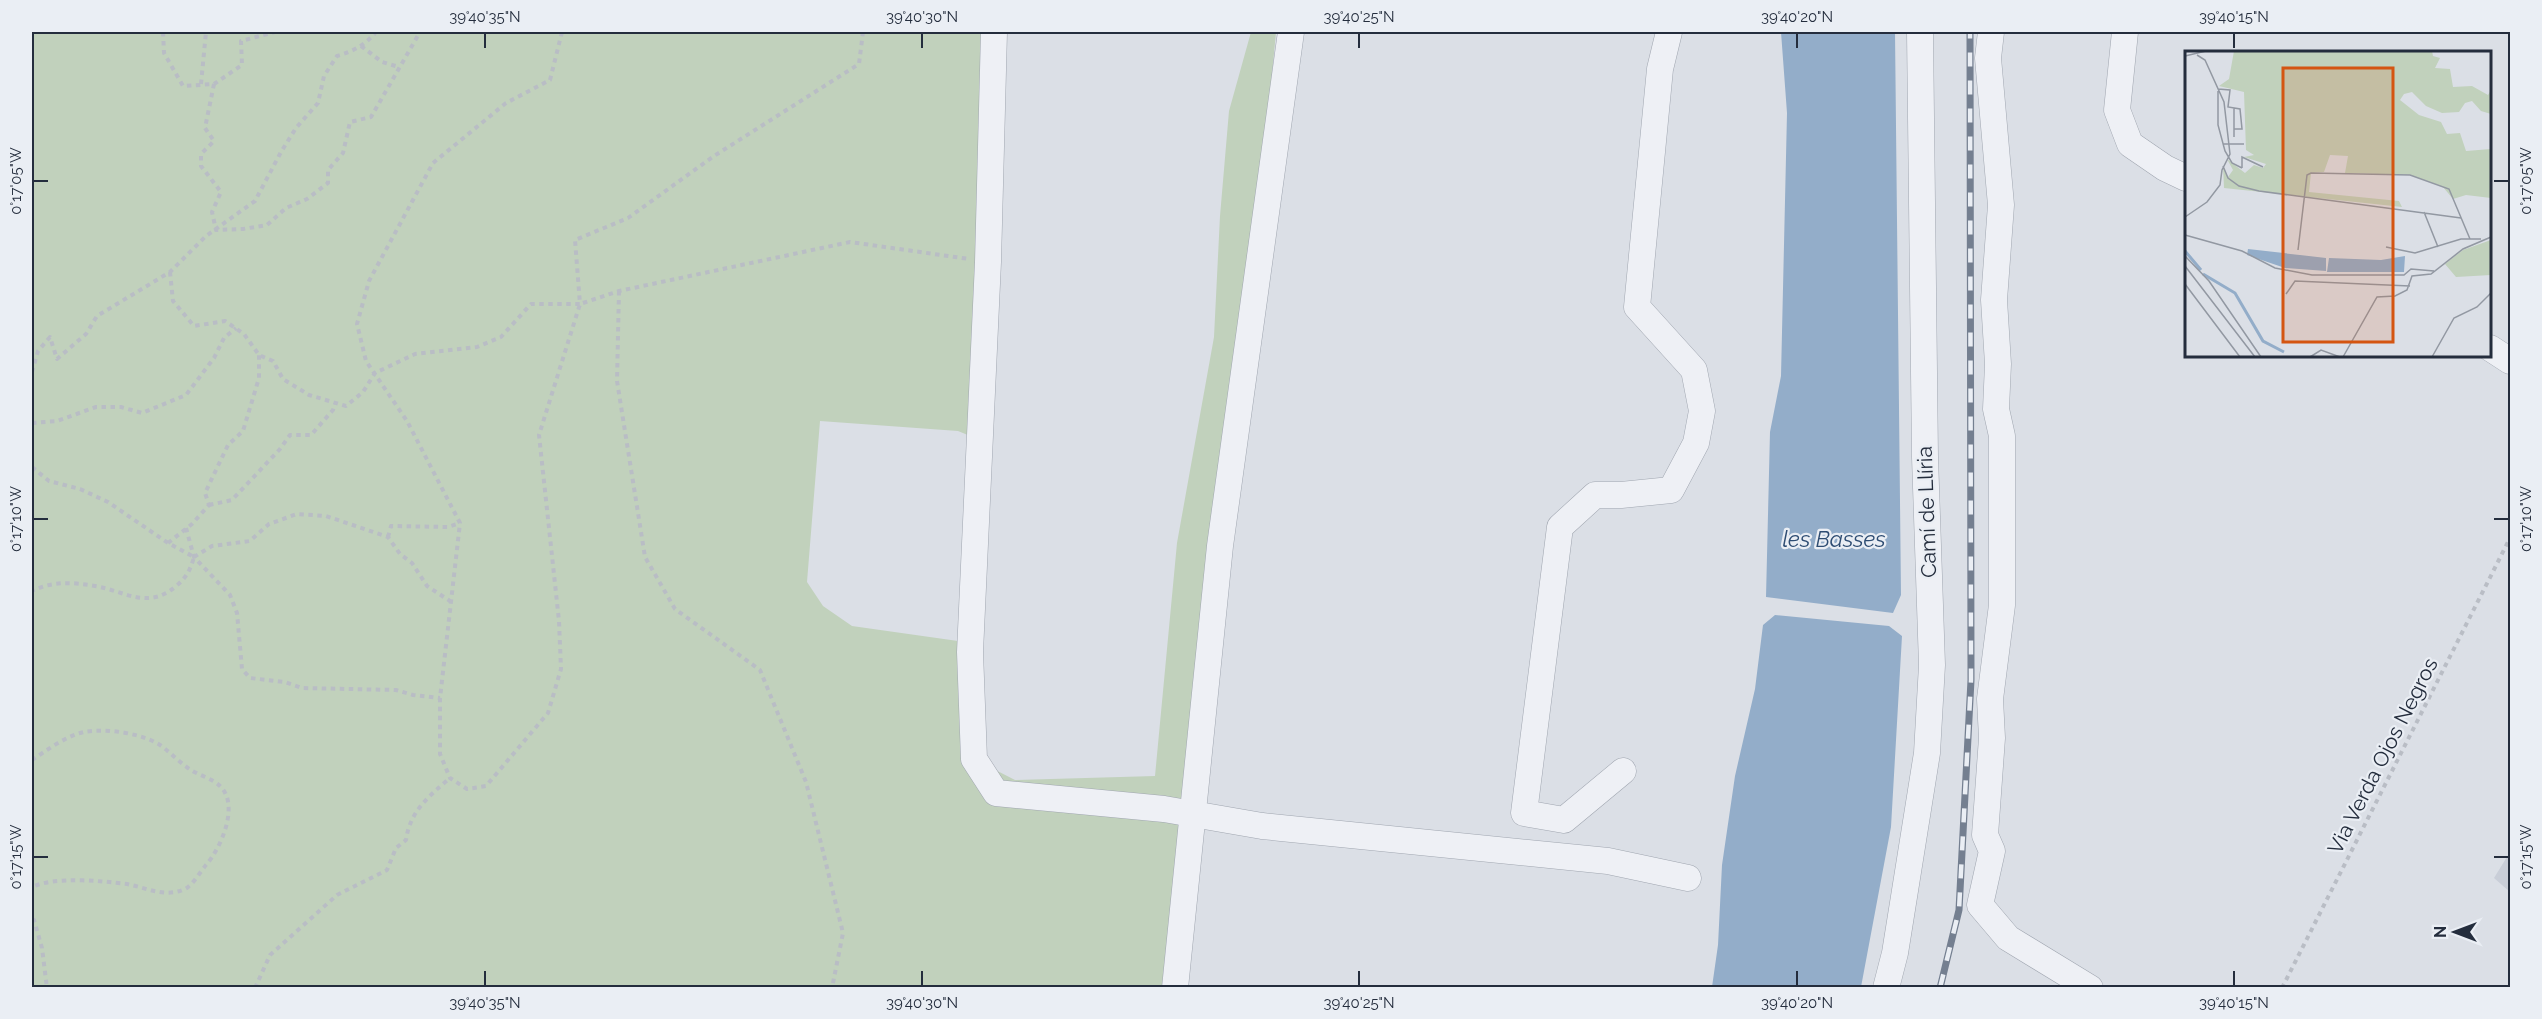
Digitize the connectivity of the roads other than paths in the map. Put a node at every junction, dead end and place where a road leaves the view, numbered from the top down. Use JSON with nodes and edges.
{"nodes":[{"id":1,"x":994,"y":32,"type":"edge"},
{"id":2,"x":1292,"y":32,"type":"edge"},
{"id":3,"x":1669,"y":32,"type":"edge"},
{"id":4,"x":1920,"y":32,"type":"edge"},
{"id":5,"x":1991,"y":32,"type":"edge"},
{"id":6,"x":2125,"y":32,"type":"edge"},
{"id":7,"x":2185,"y":177,"type":"edge"},
{"id":8,"x":2491,"y":349,"type":"edge"},
{"id":9,"x":2511,"y":361,"type":"edge"},
{"id":10,"x":1623,"y":771,"type":"dead end"},
{"id":11,"x":1191,"y":814,"type":"junction"},
{"id":12,"x":1688,"y":878,"type":"dead end"},
{"id":13,"x":1174,"y":987,"type":"edge"},
{"id":14,"x":1886,"y":987,"type":"edge"},
{"id":15,"x":2090,"y":987,"type":"edge"}],
"edges":[{"from":1,"to":11,"type":"street"},
{"from":2,"to":11,"type":"street"},
{"from":3,"to":10,"type":"street"},
{"from":4,"to":14,"type":"street","name":"Camí de Llíria"},
{"from":5,"to":15,"type":"street"},
{"from":6,"to":7,"type":"street"},
{"from":8,"to":9,"type":"street"},
{"from":11,"to":12,"type":"street"},
{"from":11,"to":13,"type":"street"}]}
